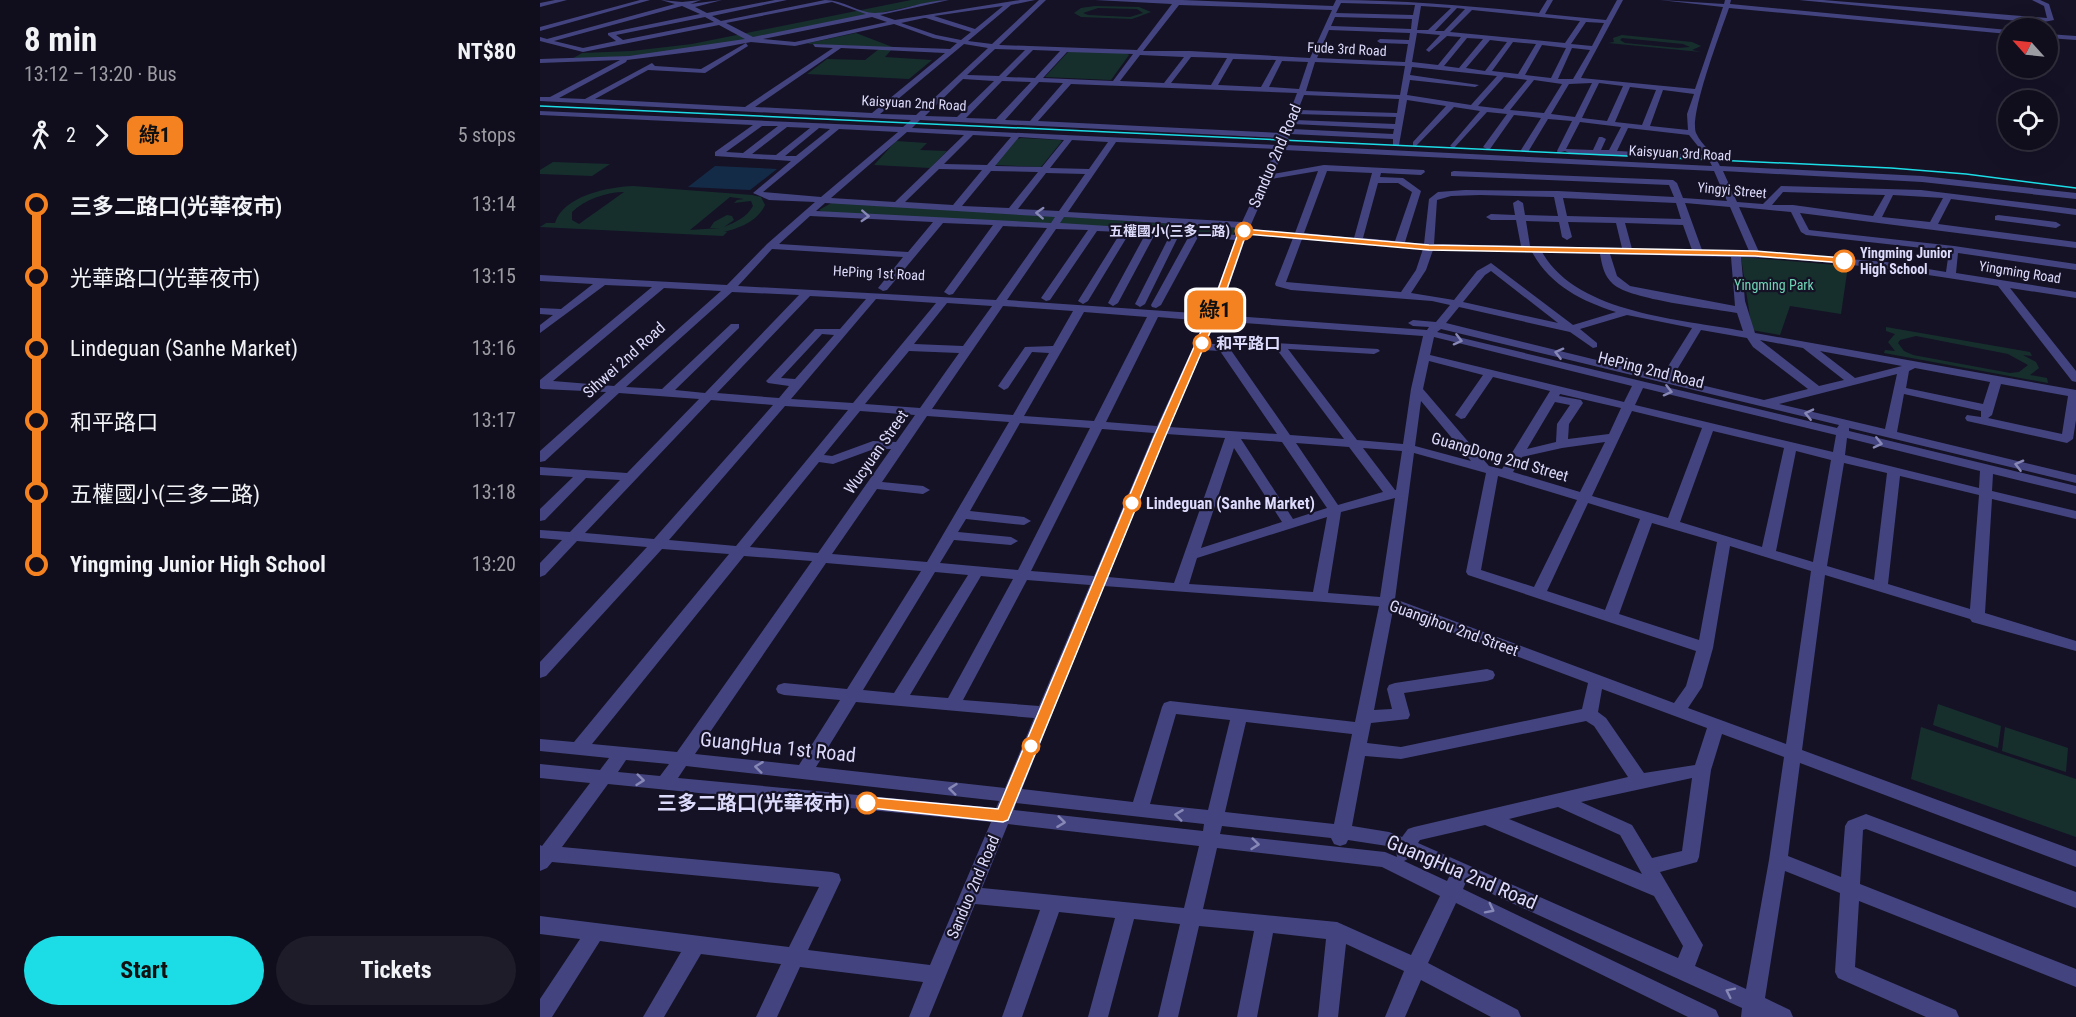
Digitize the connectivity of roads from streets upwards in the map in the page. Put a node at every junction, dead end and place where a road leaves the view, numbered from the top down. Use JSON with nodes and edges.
{"nodes":[{"id":1,"x":564,"y":0,"type":"edge"},
{"id":2,"x":629,"y":0,"type":"edge"},
{"id":3,"x":637,"y":0,"type":"edge"},
{"id":4,"x":642,"y":0,"type":"edge"},
{"id":5,"x":647,"y":0,"type":"edge"},
{"id":6,"x":664,"y":0,"type":"edge"},
{"id":7,"x":698,"y":0,"type":"edge"},
{"id":8,"x":719,"y":0,"type":"edge"},
{"id":9,"x":757,"y":0,"type":"edge"},
{"id":10,"x":784,"y":0,"type":"edge"},
{"id":11,"x":832,"y":0,"type":"edge"},
{"id":12,"x":909,"y":0,"type":"edge"},
{"id":13,"x":946,"y":0,"type":"edge"},
{"id":14,"x":1032,"y":0,"type":"edge"},
{"id":15,"x":1043,"y":0,"type":"edge"},
{"id":16,"x":1098,"y":0,"type":"edge"},
{"id":17,"x":1113,"y":0,"type":"edge"},
{"id":18,"x":1550,"y":0,"type":"edge"},
{"id":19,"x":1620,"y":0,"type":"edge"},
{"id":20,"x":1663,"y":0,"type":"edge"},
{"id":21,"x":1756,"y":0,"type":"edge"},
{"id":22,"x":1802,"y":0,"type":"edge"},
{"id":23,"x":2035,"y":0,"type":"edge"},
{"id":24,"x":1143,"y":1,"type":"edge"},
{"id":25,"x":1178,"y":2,"type":"edge"},
{"id":26,"x":1223,"y":2,"type":"edge"},
{"id":27,"x":1400,"y":2,"type":"edge"},
{"id":28,"x":1430,"y":2,"type":"edge"},
{"id":29,"x":1011,"y":3,"type":"junction"},
{"id":30,"x":1263,"y":3,"type":"edge"},
{"id":31,"x":1285,"y":3,"type":"edge"},
{"id":32,"x":1308,"y":3,"type":"edge"},
{"id":33,"x":1727,"y":3,"type":"edge"},
{"id":34,"x":1453,"y":4,"type":"edge"},
{"id":35,"x":540,"y":5,"type":"edge"},
{"id":36,"x":686,"y":5,"type":"junction"},
{"id":37,"x":1336,"y":6,"type":"edge"},
{"id":38,"x":1470,"y":8,"type":"junction"},
{"id":39,"x":1936,"y":9,"type":"junction"},
{"id":40,"x":1372,"y":10,"type":"junction"},
{"id":41,"x":858,"y":11,"type":"junction"},
{"id":42,"x":1417,"y":11,"type":"junction"},
{"id":43,"x":654,"y":12,"type":"junction"},
{"id":44,"x":703,"y":13,"type":"junction"},
{"id":45,"x":1394,"y":14,"type":"junction"},
{"id":46,"x":871,"y":15,"type":"junction"},
{"id":47,"x":924,"y":15,"type":"junction"},
{"id":48,"x":1541,"y":15,"type":"junction"},
{"id":49,"x":626,"y":19,"type":"junction"},
{"id":50,"x":1585,"y":19,"type":"junction"},
{"id":51,"x":673,"y":21,"type":"junction"},
{"id":52,"x":721,"y":22,"type":"junction"},
{"id":53,"x":1608,"y":22,"type":"junction"},
{"id":54,"x":892,"y":23,"type":"junction"},
{"id":55,"x":540,"y":25,"type":"edge"},
{"id":56,"x":1390,"y":25,"type":"dead end"},
{"id":57,"x":1938,"y":25,"type":"junction"},
{"id":58,"x":1366,"y":26,"type":"junction"},
{"id":59,"x":640,"y":27,"type":"junction"},
{"id":60,"x":1328,"y":28,"type":"junction"},
{"id":61,"x":683,"y":30,"type":"junction"},
{"id":62,"x":1413,"y":30,"type":"junction"},
{"id":63,"x":858,"y":31,"type":"junction"},
{"id":64,"x":976,"y":31,"type":"junction"},
{"id":65,"x":1998,"y":31,"type":"edge"},
{"id":66,"x":1430,"y":32,"type":"junction"},
{"id":67,"x":1446,"y":33,"type":"junction"},
{"id":68,"x":745,"y":35,"type":"junction"},
{"id":69,"x":1466,"y":35,"type":"junction"},
{"id":70,"x":699,"y":37,"type":"dead end"},
{"id":71,"x":874,"y":37,"type":"dead end"},
{"id":72,"x":2058,"y":37,"type":"edge"},
{"id":73,"x":1488,"y":38,"type":"junction"},
{"id":74,"x":2076,"y":39,"type":"edge"},
{"id":75,"x":753,"y":40,"type":"junction"},
{"id":76,"x":1511,"y":40,"type":"junction"},
{"id":77,"x":542,"y":41,"type":"edge"},
{"id":78,"x":885,"y":41,"type":"dead end"},
{"id":79,"x":1360,"y":41,"type":"dead end"},
{"id":80,"x":1380,"y":41,"type":"dead end"},
{"id":81,"x":622,"y":42,"type":"junction"},
{"id":82,"x":961,"y":42,"type":"junction"},
{"id":83,"x":1412,"y":42,"type":"junction"},
{"id":84,"x":1540,"y":43,"type":"junction"},
{"id":85,"x":795,"y":44,"type":"junction"},
{"id":86,"x":840,"y":46,"type":"junction"},
{"id":87,"x":994,"y":46,"type":"junction"},
{"id":88,"x":1568,"y":46,"type":"junction"},
{"id":89,"x":714,"y":47,"type":"junction"},
{"id":90,"x":1031,"y":48,"type":"junction"},
{"id":91,"x":1593,"y":48,"type":"junction"},
{"id":92,"x":907,"y":49,"type":"junction"},
{"id":93,"x":1066,"y":49,"type":"junction"},
{"id":94,"x":1429,"y":50,"type":"dead end"},
{"id":95,"x":580,"y":51,"type":"junction"},
{"id":96,"x":950,"y":51,"type":"junction"},
{"id":97,"x":1140,"y":51,"type":"junction"},
{"id":98,"x":540,"y":53,"type":"edge"},
{"id":99,"x":672,"y":53,"type":"junction"},
{"id":100,"x":1190,"y":53,"type":"junction"},
{"id":101,"x":1232,"y":55,"type":"junction"},
{"id":102,"x":1281,"y":57,"type":"junction"},
{"id":103,"x":629,"y":58,"type":"junction"},
{"id":104,"x":696,"y":58,"type":"dead end"},
{"id":105,"x":1313,"y":59,"type":"junction"},
{"id":106,"x":540,"y":61,"type":"edge"},
{"id":107,"x":562,"y":61,"type":"junction"},
{"id":108,"x":686,"y":64,"type":"dead end"},
{"id":109,"x":1408,"y":64,"type":"junction"},
{"id":110,"x":1440,"y":67,"type":"junction"},
{"id":111,"x":548,"y":68,"type":"dead end"},
{"id":112,"x":647,"y":68,"type":"junction"},
{"id":113,"x":677,"y":69,"type":"junction"},
{"id":114,"x":1462,"y":69,"type":"junction"},
{"id":115,"x":1488,"y":72,"type":"junction"},
{"id":116,"x":1503,"y":74,"type":"junction"},
{"id":117,"x":1521,"y":76,"type":"junction"},
{"id":118,"x":961,"y":77,"type":"junction"},
{"id":119,"x":1406,"y":77,"type":"junction"},
{"id":120,"x":999,"y":78,"type":"junction"},
{"id":121,"x":1532,"y":78,"type":"junction"},
{"id":122,"x":587,"y":80,"type":"junction"},
{"id":123,"x":1037,"y":80,"type":"junction"},
{"id":124,"x":1554,"y":80,"type":"junction"},
{"id":125,"x":1069,"y":81,"type":"junction"},
{"id":126,"x":1571,"y":81,"type":"junction"},
{"id":127,"x":1597,"y":81,"type":"junction"},
{"id":128,"x":621,"y":82,"type":"junction"},
{"id":129,"x":1115,"y":83,"type":"junction"},
{"id":130,"x":1628,"y":84,"type":"junction"},
{"id":131,"x":1166,"y":85,"type":"junction"},
{"id":132,"x":1334,"y":85,"type":"dead end"},
{"id":133,"x":1475,"y":86,"type":"dead end"},
{"id":134,"x":1213,"y":87,"type":"junction"},
{"id":135,"x":1393,"y":87,"type":"dead end"},
{"id":136,"x":1404,"y":87,"type":"junction"},
{"id":137,"x":1660,"y":88,"type":"junction"},
{"id":138,"x":1264,"y":89,"type":"junction"},
{"id":139,"x":1302,"y":90,"type":"junction"},
{"id":140,"x":1698,"y":92,"type":"junction"},
{"id":141,"x":540,"y":99,"type":"edge"},
{"id":142,"x":552,"y":99,"type":"junction"},
{"id":143,"x":586,"y":101,"type":"junction"},
{"id":144,"x":1402,"y":101,"type":"junction"},
{"id":145,"x":1449,"y":101,"type":"junction"},
{"id":146,"x":1325,"y":103,"type":"dead end"},
{"id":147,"x":1473,"y":107,"type":"junction"},
{"id":148,"x":747,"y":109,"type":"junction"},
{"id":149,"x":1485,"y":109,"type":"junction"},
{"id":150,"x":1509,"y":111,"type":"junction"},
{"id":151,"x":1294,"y":112,"type":"junction"},
{"id":152,"x":540,"y":113,"type":"edge"},
{"id":153,"x":874,"y":115,"type":"junction"},
{"id":154,"x":1400,"y":115,"type":"junction"},
{"id":155,"x":1545,"y":116,"type":"junction"},
{"id":156,"x":919,"y":117,"type":"junction"},
{"id":157,"x":960,"y":119,"type":"junction"},
{"id":158,"x":1577,"y":120,"type":"junction"},
{"id":159,"x":999,"y":121,"type":"junction"},
{"id":160,"x":1291,"y":122,"type":"junction"},
{"id":161,"x":761,"y":123,"type":"junction"},
{"id":162,"x":1032,"y":123,"type":"junction"},
{"id":163,"x":786,"y":124,"type":"junction"},
{"id":164,"x":1610,"y":124,"type":"junction"},
{"id":165,"x":818,"y":125,"type":"junction"},
{"id":166,"x":838,"y":126,"type":"junction"},
{"id":167,"x":1625,"y":126,"type":"junction"},
{"id":168,"x":1398,"y":127,"type":"junction"},
{"id":169,"x":1645,"y":128,"type":"junction"},
{"id":170,"x":906,"y":129,"type":"junction"},
{"id":171,"x":971,"y":132,"type":"junction"},
{"id":172,"x":1692,"y":133,"type":"junction"},
{"id":173,"x":1017,"y":135,"type":"junction"},
{"id":174,"x":1070,"y":137,"type":"junction"},
{"id":175,"x":1285,"y":138,"type":"junction"},
{"id":176,"x":1114,"y":139,"type":"junction"},
{"id":177,"x":1602,"y":139,"type":"dead end"},
{"id":178,"x":1396,"y":140,"type":"junction"},
{"id":179,"x":1656,"y":143,"type":"junction"},
{"id":180,"x":1416,"y":144,"type":"junction"},
{"id":181,"x":1454,"y":146,"type":"junction"},
{"id":182,"x":1487,"y":147,"type":"junction"},
{"id":183,"x":1525,"y":150,"type":"junction"},
{"id":184,"x":1561,"y":151,"type":"junction"},
{"id":185,"x":1382,"y":152,"type":"junction"},
{"id":186,"x":1595,"y":153,"type":"junction"},
{"id":187,"x":1612,"y":153,"type":"junction"},
{"id":188,"x":744,"y":156,"type":"junction"},
{"id":189,"x":1495,"y":157,"type":"junction"},
{"id":190,"x":777,"y":158,"type":"junction"},
{"id":191,"x":1713,"y":158,"type":"junction"},
{"id":192,"x":799,"y":159,"type":"junction"},
{"id":193,"x":938,"y":166,"type":"junction"},
{"id":194,"x":989,"y":168,"type":"junction"},
{"id":195,"x":1324,"y":168,"type":"junction"},
{"id":196,"x":1718,"y":169,"type":"junction"},
{"id":197,"x":1044,"y":170,"type":"junction"},
{"id":198,"x":1377,"y":170,"type":"junction"},
{"id":199,"x":1398,"y":171,"type":"junction"},
{"id":200,"x":1091,"y":172,"type":"junction"},
{"id":201,"x":1421,"y":172,"type":"dead end"},
{"id":202,"x":1454,"y":174,"type":"dead end"},
{"id":203,"x":1827,"y":174,"type":"junction"},
{"id":204,"x":1495,"y":175,"type":"junction"},
{"id":205,"x":1268,"y":177,"type":"junction"},
{"id":206,"x":1922,"y":179,"type":"junction"},
{"id":207,"x":1375,"y":180,"type":"junction"},
{"id":208,"x":1836,"y":191,"type":"junction"},
{"id":209,"x":1892,"y":191,"type":"junction"},
{"id":210,"x":1496,"y":193,"type":"junction"},
{"id":211,"x":1921,"y":193,"type":"junction"},
{"id":212,"x":1558,"y":194,"type":"junction"},
{"id":213,"x":2076,"y":196,"type":"edge"},
{"id":214,"x":1434,"y":197,"type":"junction"},
{"id":215,"x":1948,"y":197,"type":"junction"},
{"id":216,"x":1678,"y":199,"type":"junction"},
{"id":217,"x":823,"y":200,"type":"junction"},
{"id":218,"x":1518,"y":202,"type":"dead end"},
{"id":219,"x":2002,"y":202,"type":"junction"},
{"id":220,"x":1733,"y":203,"type":"junction"},
{"id":221,"x":898,"y":204,"type":"junction"},
{"id":222,"x":1766,"y":206,"type":"junction"},
{"id":223,"x":955,"y":207,"type":"junction"},
{"id":224,"x":1793,"y":208,"type":"junction"},
{"id":225,"x":2060,"y":209,"type":"junction"},
{"id":226,"x":1012,"y":211,"type":"junction"},
{"id":227,"x":1821,"y":211,"type":"junction"},
{"id":228,"x":2076,"y":212,"type":"edge"},
{"id":229,"x":807,"y":213,"type":"junction"},
{"id":230,"x":1062,"y":214,"type":"junction"},
{"id":231,"x":1491,"y":217,"type":"dead end"},
{"id":232,"x":1873,"y":217,"type":"junction"},
{"id":233,"x":1134,"y":218,"type":"junction"},
{"id":234,"x":1521,"y":218,"type":"junction"},
{"id":235,"x":1998,"y":218,"type":"junction"},
{"id":236,"x":1563,"y":219,"type":"junction"},
{"id":237,"x":940,"y":220,"type":"junction"},
{"id":238,"x":1620,"y":220,"type":"junction"},
{"id":239,"x":1687,"y":222,"type":"junction"},
{"id":240,"x":1000,"y":223,"type":"junction"},
{"id":241,"x":1933,"y":225,"type":"junction"},
{"id":242,"x":2056,"y":225,"type":"junction"},
{"id":243,"x":1053,"y":226,"type":"junction"},
{"id":244,"x":1094,"y":228,"type":"junction"},
{"id":245,"x":1127,"y":230,"type":"junction"},
{"id":246,"x":1152,"y":231,"type":"junction"},
{"id":247,"x":1243,"y":231,"type":"junction"},
{"id":248,"x":1176,"y":232,"type":"junction"},
{"id":249,"x":1195,"y":234,"type":"junction"},
{"id":250,"x":1995,"y":234,"type":"junction"},
{"id":251,"x":1299,"y":236,"type":"junction"},
{"id":252,"x":1567,"y":237,"type":"dead end"},
{"id":253,"x":1869,"y":239,"type":"junction"},
{"id":254,"x":1358,"y":241,"type":"junction"},
{"id":255,"x":2050,"y":242,"type":"junction"},
{"id":256,"x":1399,"y":245,"type":"junction"},
{"id":257,"x":2076,"y":245,"type":"edge"},
{"id":258,"x":770,"y":246,"type":"junction"},
{"id":259,"x":1429,"y":248,"type":"junction"},
{"id":260,"x":1954,"y":249,"type":"junction"},
{"id":261,"x":1531,"y":250,"type":"junction"},
{"id":262,"x":1604,"y":251,"type":"junction"},
{"id":263,"x":1628,"y":252,"type":"junction"},
{"id":264,"x":1698,"y":253,"type":"junction"},
{"id":265,"x":1736,"y":254,"type":"junction"},
{"id":266,"x":1755,"y":254,"type":"junction"},
{"id":267,"x":911,"y":255,"type":"junction"},
{"id":268,"x":1999,"y":255,"type":"junction"},
{"id":269,"x":2076,"y":267,"type":"edge"},
{"id":270,"x":540,"y":269,"type":"edge"},
{"id":271,"x":613,"y":273,"type":"junction"},
{"id":272,"x":1951,"y":275,"type":"junction"},
{"id":273,"x":540,"y":278,"type":"edge"},
{"id":274,"x":603,"y":281,"type":"junction"},
{"id":275,"x":2001,"y":283,"type":"junction"},
{"id":276,"x":735,"y":284,"type":"junction"},
{"id":277,"x":661,"y":285,"type":"junction"},
{"id":278,"x":883,"y":288,"type":"junction"},
{"id":279,"x":807,"y":293,"type":"junction"},
{"id":280,"x":2072,"y":294,"type":"edge"},
{"id":281,"x":946,"y":296,"type":"junction"},
{"id":282,"x":1406,"y":296,"type":"junction"},
{"id":283,"x":873,"y":297,"type":"junction"},
{"id":284,"x":1046,"y":298,"type":"junction"},
{"id":285,"x":1002,"y":299,"type":"junction"},
{"id":286,"x":1113,"y":303,"type":"junction"},
{"id":287,"x":1457,"y":303,"type":"junction"},
{"id":288,"x":1140,"y":304,"type":"junction"},
{"id":289,"x":2076,"y":304,"type":"edge"},
{"id":290,"x":1081,"y":305,"type":"junction"},
{"id":291,"x":1155,"y":309,"type":"junction"},
{"id":292,"x":1740,"y":310,"type":"junction"},
{"id":293,"x":540,"y":311,"type":"edge"},
{"id":294,"x":563,"y":312,"type":"junction"},
{"id":295,"x":1626,"y":312,"type":"junction"},
{"id":296,"x":1214,"y":313,"type":"junction"},
{"id":297,"x":735,"y":326,"type":"dead end"},
{"id":298,"x":1698,"y":326,"type":"junction"},
{"id":299,"x":1570,"y":328,"type":"junction"},
{"id":300,"x":1434,"y":329,"type":"junction"},
{"id":301,"x":540,"y":330,"type":"edge"},
{"id":302,"x":842,"y":332,"type":"junction"},
{"id":303,"x":1750,"y":336,"type":"junction"},
{"id":304,"x":1593,"y":345,"type":"dead end"},
{"id":305,"x":1805,"y":345,"type":"junction"},
{"id":306,"x":1200,"y":346,"type":"junction"},
{"id":307,"x":905,"y":347,"type":"junction"},
{"id":308,"x":967,"y":350,"type":"junction"},
{"id":309,"x":1058,"y":350,"type":"junction"},
{"id":310,"x":1374,"y":351,"type":"dead end"},
{"id":311,"x":1424,"y":357,"type":"junction"},
{"id":312,"x":1909,"y":367,"type":"junction"},
{"id":313,"x":1491,"y":372,"type":"junction"},
{"id":314,"x":2076,"y":378,"type":"edge"},
{"id":315,"x":1666,"y":380,"type":"junction"},
{"id":316,"x":1996,"y":380,"type":"junction"},
{"id":317,"x":1854,"y":382,"type":"junction"},
{"id":318,"x":798,"y":383,"type":"junction"},
{"id":319,"x":1639,"y":384,"type":"junction"},
{"id":320,"x":541,"y":385,"type":"edge"},
{"id":321,"x":1004,"y":386,"type":"dead end"},
{"id":322,"x":615,"y":389,"type":"junction"},
{"id":323,"x":1417,"y":389,"type":"junction"},
{"id":324,"x":1900,"y":390,"type":"junction"},
{"id":325,"x":1818,"y":391,"type":"junction"},
{"id":326,"x":665,"y":393,"type":"junction"},
{"id":327,"x":1555,"y":393,"type":"junction"},
{"id":328,"x":2075,"y":394,"type":"edge"},
{"id":329,"x":709,"y":396,"type":"junction"},
{"id":330,"x":782,"y":401,"type":"junction"},
{"id":331,"x":1765,"y":404,"type":"junction"},
{"id":332,"x":1629,"y":405,"type":"junction"},
{"id":333,"x":855,"y":407,"type":"junction"},
{"id":334,"x":924,"y":412,"type":"junction"},
{"id":335,"x":1986,"y":414,"type":"junction"},
{"id":336,"x":1461,"y":415,"type":"dead end"},
{"id":337,"x":1018,"y":418,"type":"junction"},
{"id":338,"x":1971,"y":418,"type":"dead end"},
{"id":339,"x":1100,"y":425,"type":"junction"},
{"id":340,"x":1709,"y":425,"type":"junction"},
{"id":341,"x":1843,"y":428,"type":"junction"},
{"id":342,"x":1162,"y":429,"type":"junction"},
{"id":343,"x":1890,"y":434,"type":"junction"},
{"id":344,"x":1232,"y":435,"type":"junction"},
{"id":345,"x":1614,"y":437,"type":"junction"},
{"id":346,"x":1286,"y":438,"type":"junction"},
{"id":347,"x":1351,"y":444,"type":"junction"},
{"id":348,"x":1562,"y":444,"type":"junction"},
{"id":349,"x":900,"y":446,"type":"junction"},
{"id":350,"x":1791,"y":446,"type":"junction"},
{"id":351,"x":1410,"y":448,"type":"junction"},
{"id":352,"x":1516,"y":455,"type":"junction"},
{"id":353,"x":1839,"y":457,"type":"junction"},
{"id":354,"x":540,"y":458,"type":"edge"},
{"id":355,"x":815,"y":458,"type":"junction"},
{"id":356,"x":1987,"y":469,"type":"junction"},
{"id":357,"x":540,"y":471,"type":"edge"},
{"id":358,"x":1494,"y":471,"type":"junction"},
{"id":359,"x":1894,"y":471,"type":"junction"},
{"id":360,"x":584,"y":473,"type":"junction"},
{"id":361,"x":631,"y":477,"type":"junction"},
{"id":362,"x":2076,"y":479,"type":"edge"},
{"id":363,"x":873,"y":485,"type":"junction"},
{"id":364,"x":923,"y":490,"type":"dead end"},
{"id":365,"x":2076,"y":490,"type":"edge"},
{"id":366,"x":1984,"y":492,"type":"junction"},
{"id":367,"x":1397,"y":494,"type":"junction"},
{"id":368,"x":1584,"y":498,"type":"junction"},
{"id":369,"x":1335,"y":510,"type":"junction"},
{"id":370,"x":962,"y":514,"type":"junction"},
{"id":371,"x":2076,"y":515,"type":"edge"},
{"id":372,"x":540,"y":517,"type":"edge"},
{"id":373,"x":1647,"y":518,"type":"junction"},
{"id":374,"x":1024,"y":521,"type":"dead end"},
{"id":375,"x":1290,"y":525,"type":"junction"},
{"id":376,"x":1672,"y":525,"type":"junction"},
{"id":377,"x":540,"y":534,"type":"edge"},
{"id":378,"x":950,"y":535,"type":"junction"},
{"id":379,"x":574,"y":537,"type":"junction"},
{"id":380,"x":1011,"y":541,"type":"dead end"},
{"id":381,"x":1725,"y":541,"type":"junction"},
{"id":382,"x":658,"y":544,"type":"junction"},
{"id":383,"x":740,"y":551,"type":"junction"},
{"id":384,"x":1768,"y":553,"type":"junction"},
{"id":385,"x":1190,"y":556,"type":"junction"},
{"id":386,"x":822,"y":558,"type":"junction"},
{"id":387,"x":931,"y":567,"type":"junction"},
{"id":388,"x":1819,"y":569,"type":"junction"},
{"id":389,"x":977,"y":571,"type":"junction"},
{"id":390,"x":540,"y":572,"type":"edge"},
{"id":391,"x":1022,"y":575,"type":"junction"},
{"id":392,"x":1100,"y":581,"type":"junction"},
{"id":393,"x":1880,"y":587,"type":"junction"},
{"id":394,"x":1179,"y":588,"type":"junction"},
{"id":395,"x":1538,"y":594,"type":"junction"},
{"id":396,"x":1320,"y":597,"type":"junction"},
{"id":397,"x":1387,"y":602,"type":"junction"},
{"id":398,"x":1610,"y":618,"type":"junction"},
{"id":399,"x":1977,"y":618,"type":"junction"},
{"id":400,"x":2076,"y":647,"type":"edge"},
{"id":401,"x":1705,"y":648,"type":"junction"},
{"id":402,"x":540,"y":672,"type":"edge"},
{"id":403,"x":1487,"y":675,"type":"dead end"},
{"id":404,"x":1596,"y":681,"type":"junction"},
{"id":405,"x":784,"y":689,"type":"dead end"},
{"id":406,"x":850,"y":694,"type":"junction"},
{"id":407,"x":899,"y":699,"type":"junction"},
{"id":408,"x":952,"y":705,"type":"junction"},
{"id":409,"x":1678,"y":710,"type":"junction"},
{"id":410,"x":1044,"y":713,"type":"junction"},
{"id":411,"x":1589,"y":714,"type":"junction"},
{"id":412,"x":1239,"y":715,"type":"junction"},
{"id":413,"x":1363,"y":723,"type":"junction"},
{"id":414,"x":1717,"y":724,"type":"junction"},
{"id":415,"x":540,"y":745,"type":"edge"},
{"id":416,"x":578,"y":749,"type":"junction"},
{"id":417,"x":1358,"y":750,"type":"junction"},
{"id":418,"x":1792,"y":752,"type":"junction"},
{"id":419,"x":622,"y":753,"type":"junction"},
{"id":420,"x":682,"y":759,"type":"junction"},
{"id":421,"x":1702,"y":770,"type":"junction"},
{"id":422,"x":540,"y":771,"type":"edge"},
{"id":423,"x":804,"y":772,"type":"junction"},
{"id":424,"x":604,"y":777,"type":"junction"},
{"id":425,"x":1640,"y":781,"type":"junction"},
{"id":426,"x":665,"y":783,"type":"junction"},
{"id":427,"x":1011,"y":796,"type":"junction"},
{"id":428,"x":1559,"y":800,"type":"junction"},
{"id":429,"x":1139,"y":810,"type":"junction"},
{"id":430,"x":1003,"y":816,"type":"junction"},
{"id":431,"x":1486,"y":817,"type":"junction"},
{"id":432,"x":1214,"y":819,"type":"junction"},
{"id":433,"x":1341,"y":832,"type":"junction"},
{"id":434,"x":1209,"y":840,"type":"junction"},
{"id":435,"x":1406,"y":846,"type":"junction"},
{"id":436,"x":1339,"y":853,"type":"junction"},
{"id":437,"x":542,"y":856,"type":"edge"},
{"id":438,"x":2076,"y":859,"type":"edge"},
{"id":439,"x":1778,"y":860,"type":"junction"},
{"id":440,"x":1401,"y":866,"type":"junction"},
{"id":441,"x":1647,"y":867,"type":"junction"},
{"id":442,"x":1462,"y":870,"type":"junction"},
{"id":443,"x":1851,"y":887,"type":"junction"},
{"id":444,"x":1451,"y":890,"type":"junction"},
{"id":445,"x":1660,"y":890,"type":"junction"},
{"id":446,"x":969,"y":895,"type":"junction"},
{"id":447,"x":2076,"y":900,"type":"edge"},
{"id":448,"x":1052,"y":903,"type":"junction"},
{"id":449,"x":1126,"y":911,"type":"junction"},
{"id":450,"x":1192,"y":916,"type":"junction"},
{"id":451,"x":1265,"y":924,"type":"junction"},
{"id":452,"x":540,"y":925,"type":"edge"},
{"id":453,"x":596,"y":931,"type":"junction"},
{"id":454,"x":1337,"y":931,"type":"junction"},
{"id":455,"x":696,"y":945,"type":"junction"},
{"id":456,"x":795,"y":957,"type":"junction"},
{"id":457,"x":1416,"y":967,"type":"junction"},
{"id":458,"x":1683,"y":969,"type":"junction"},
{"id":459,"x":937,"y":975,"type":"junction"},
{"id":460,"x":2076,"y":978,"type":"edge"},
{"id":461,"x":1752,"y":1010,"type":"edge"},
{"id":462,"x":1500,"y":1014,"type":"edge"},
{"id":463,"x":540,"y":1017,"type":"edge"},
{"id":464,"x":653,"y":1017,"type":"edge"},
{"id":465,"x":766,"y":1017,"type":"edge"},
{"id":466,"x":919,"y":1017,"type":"edge"},
{"id":467,"x":1012,"y":1017,"type":"edge"},
{"id":468,"x":1098,"y":1017,"type":"edge"},
{"id":469,"x":1168,"y":1017,"type":"edge"},
{"id":470,"x":1247,"y":1017,"type":"edge"},
{"id":471,"x":1328,"y":1017,"type":"edge"},
{"id":472,"x":1395,"y":1017,"type":"edge"},
{"id":473,"x":1709,"y":1017,"type":"edge"},
{"id":474,"x":1783,"y":1017,"type":"edge"},
{"id":475,"x":1949,"y":1017,"type":"edge"}],
"edges":[{"from":1,"to":35,"type":"street"},
{"from":2,"to":55,"type":"street"},
{"from":3,"to":55,"type":"street"},
{"from":4,"to":55,"type":"street"},
{"from":5,"to":55,"type":"street"},
{"from":6,"to":36,"type":"street"},
{"from":7,"to":36,"type":"street"},
{"from":8,"to":36,"type":"street"},
{"from":9,"to":44,"type":"street"},
{"from":10,"to":44,"type":"street"},
{"from":11,"to":41,"type":"street","name":"Fude 3rd Road"},
{"from":11,"to":52,"type":"street"},
{"from":12,"to":41,"type":"street"},
{"from":13,"to":46,"type":"street"},
{"from":14,"to":29,"type":"street"},
{"from":15,"to":87,"type":"street","name":"Sihwei 2nd Road"},
{"from":16,"to":17,"type":"street"},
{"from":17,"to":24,"type":"street"},
{"from":18,"to":48,"type":"street"},
{"from":19,"to":53,"type":"street"},
{"from":20,"to":33,"type":"street"},
{"from":21,"to":33,"type":"street"},
{"from":22,"to":39,"type":"street"},
{"from":23,"to":39,"type":"street"},
{"from":24,"to":25,"type":"street"},
{"from":25,"to":26,"type":"street"},
{"from":25,"to":97,"type":"street"},
{"from":26,"to":30,"type":"street"},
{"from":27,"to":40,"type":"street"},
{"from":27,"to":42,"type":"street"},
{"from":27,"to":45,"type":"street"},
{"from":28,"to":34,"type":"street"},
{"from":28,"to":42,"type":"street"},
{"from":29,"to":47,"type":"street"},
{"from":29,"to":64,"type":"street"},
{"from":30,"to":31,"type":"street"},
{"from":31,"to":32,"type":"street"},
{"from":32,"to":37,"type":"street"},
{"from":33,"to":57,"type":"street"},
{"from":33,"to":140,"type":"street"},
{"from":34,"to":38,"type":"street"},
{"from":34,"to":66,"type":"street"},
{"from":36,"to":43,"type":"street"},
{"from":36,"to":44,"type":"street"},
{"from":37,"to":40,"type":"street"},
{"from":37,"to":40,"type":"street"},
{"from":37,"to":60,"type":"street","name":"Sanduo 2nd Road"},
{"from":38,"to":48,"type":"street"},
{"from":38,"to":67,"type":"street"},
{"from":39,"to":57,"type":"street"},
{"from":40,"to":45,"type":"street"},
{"from":40,"to":58,"type":"street"},
{"from":41,"to":46,"type":"street","name":"Fude 3rd Road"},
{"from":41,"to":68,"type":"street"},
{"from":42,"to":45,"type":"street"},
{"from":42,"to":62,"type":"street"},
{"from":43,"to":49,"type":"street"},
{"from":43,"to":51,"type":"street"},
{"from":44,"to":51,"type":"street"},
{"from":44,"to":52,"type":"street"},
{"from":45,"to":56,"type":"street"},
{"from":46,"to":54,"type":"street","name":"Fude 3rd Road"},
{"from":46,"to":75,"type":"street"},
{"from":47,"to":54,"type":"street"},
{"from":47,"to":64,"type":"street"},
{"from":48,"to":50,"type":"street"},
{"from":49,"to":59,"type":"street"},
{"from":49,"to":77,"type":"street"},
{"from":50,"to":53,"type":"street"},
{"from":50,"to":88,"type":"street"},
{"from":51,"to":59,"type":"street"},
{"from":52,"to":61,"type":"street"},
{"from":52,"to":68,"type":"street"},
{"from":53,"to":91,"type":"street"},
{"from":54,"to":63,"type":"street"},
{"from":54,"to":82,"type":"street","name":"Fude 3rd Road"},
{"from":57,"to":65,"type":"street"},
{"from":58,"to":60,"type":"street"},
{"from":58,"to":62,"type":"street"},
{"from":58,"to":79,"type":"street"},
{"from":59,"to":81,"type":"street"},
{"from":60,"to":105,"type":"street","name":"Sanduo 2nd Road"},
{"from":61,"to":70,"type":"street"},
{"from":61,"to":81,"type":"street"},
{"from":62,"to":66,"type":"street"},
{"from":62,"to":83,"type":"street"},
{"from":63,"to":71,"type":"street"},
{"from":63,"to":85,"type":"street"},
{"from":64,"to":82,"type":"street"},
{"from":66,"to":67,"type":"street"},
{"from":67,"to":69,"type":"street"},
{"from":67,"to":94,"type":"street"},
{"from":68,"to":75,"type":"street"},
{"from":68,"to":95,"type":"street"},
{"from":69,"to":73,"type":"street"},
{"from":69,"to":110,"type":"street"},
{"from":72,"to":74,"type":"street"},
{"from":73,"to":76,"type":"street"},
{"from":73,"to":114,"type":"street"},
{"from":75,"to":85,"type":"street"},
{"from":75,"to":89,"type":"street"},
{"from":75,"to":113,"type":"street"},
{"from":76,"to":84,"type":"street"},
{"from":76,"to":115,"type":"street"},
{"from":77,"to":95,"type":"street"},
{"from":78,"to":92,"type":"street"},
{"from":80,"to":83,"type":"street"},
{"from":81,"to":95,"type":"street"},
{"from":82,"to":87,"type":"street","name":"Fude 3rd Road"},
{"from":82,"to":96,"type":"street"},
{"from":83,"to":109,"type":"street"},
{"from":84,"to":88,"type":"street"},
{"from":84,"to":117,"type":"street"},
{"from":85,"to":86,"type":"street"},
{"from":86,"to":92,"type":"street"},
{"from":86,"to":148,"type":"street"},
{"from":87,"to":90,"type":"street","name":"Fude 3rd Road"},
{"from":87,"to":118,"type":"street","name":"Sihwei 2nd Road"},
{"from":88,"to":91,"type":"street"},
{"from":88,"to":124,"type":"street"},
{"from":89,"to":99,"type":"street"},
{"from":89,"to":104,"type":"street"},
{"from":90,"to":93,"type":"street","name":"Fude 3rd Road"},
{"from":90,"to":120,"type":"street"},
{"from":91,"to":126,"type":"street"},
{"from":92,"to":96,"type":"street"},
{"from":93,"to":97,"type":"street","name":"Fude 3rd Road"},
{"from":93,"to":123,"type":"street"},
{"from":95,"to":98,"type":"street"},
{"from":95,"to":107,"type":"street"},
{"from":96,"to":153,"type":"street"},
{"from":97,"to":100,"type":"street","name":"Fude 3rd Road"},
{"from":97,"to":129,"type":"street"},
{"from":99,"to":103,"type":"street"},
{"from":99,"to":112,"type":"street"},
{"from":100,"to":101,"type":"street","name":"Fude 3rd Road"},
{"from":100,"to":131,"type":"street"},
{"from":101,"to":102,"type":"street","name":"Fude 3rd Road"},
{"from":101,"to":134,"type":"street"},
{"from":102,"to":105,"type":"street","name":"Fude 3rd Road"},
{"from":102,"to":138,"type":"street"},
{"from":103,"to":107,"type":"street"},
{"from":103,"to":122,"type":"street"},
{"from":105,"to":109,"type":"street","name":"Fude 3rd Road"},
{"from":105,"to":139,"type":"street","name":"Sanduo 2nd Road"},
{"from":106,"to":107,"type":"street"},
{"from":107,"to":111,"type":"street"},
{"from":108,"to":113,"type":"street"},
{"from":109,"to":110,"type":"street","name":"Fude 3rd Road"},
{"from":109,"to":119,"type":"street"},
{"from":110,"to":114,"type":"street","name":"Fude 3rd Road"},
{"from":112,"to":113,"type":"street"},
{"from":112,"to":128,"type":"street"},
{"from":114,"to":115,"type":"street","name":"Fude 3rd Road"},
{"from":115,"to":116,"type":"street","name":"Fude 3rd Road"},
{"from":116,"to":117,"type":"street","name":"Fude 3rd Road"},
{"from":116,"to":147,"type":"street"},
{"from":117,"to":121,"type":"street","name":"Fude 3rd Road"},
{"from":118,"to":120,"type":"street"},
{"from":118,"to":156,"type":"street","name":"Sihwei 2nd Road"},
{"from":119,"to":133,"type":"street"},
{"from":119,"to":136,"type":"street"},
{"from":120,"to":123,"type":"street"},
{"from":120,"to":157,"type":"street"},
{"from":121,"to":124,"type":"street","name":"Fude 3rd Road"},
{"from":121,"to":150,"type":"street"},
{"from":122,"to":128,"type":"street"},
{"from":122,"to":142,"type":"street"},
{"from":123,"to":125,"type":"street"},
{"from":123,"to":159,"type":"street"},
{"from":124,"to":126,"type":"street","name":"Fude 3rd Road"},
{"from":125,"to":129,"type":"street"},
{"from":125,"to":162,"type":"street"},
{"from":126,"to":127,"type":"street","name":"Fude 3rd Road"},
{"from":126,"to":155,"type":"street"},
{"from":127,"to":130,"type":"street","name":"Fude 3rd Road"},
{"from":127,"to":158,"type":"street"},
{"from":128,"to":143,"type":"street"},
{"from":129,"to":131,"type":"street"},
{"from":130,"to":137,"type":"street","name":"Fude 3rd Road"},
{"from":130,"to":164,"type":"street"},
{"from":131,"to":134,"type":"street"},
{"from":132,"to":139,"type":"street"},
{"from":134,"to":138,"type":"street"},
{"from":135,"to":136,"type":"street"},
{"from":136,"to":144,"type":"street"},
{"from":137,"to":140,"type":"street","name":"Fude 3rd Road"},
{"from":137,"to":169,"type":"street"},
{"from":138,"to":139,"type":"street"},
{"from":139,"to":144,"type":"street"},
{"from":139,"to":151,"type":"street","name":"Sanduo 2nd Road"},
{"from":140,"to":172,"type":"street"},
{"from":141,"to":142,"type":"street","name":"Kaisyuan 2nd Road"},
{"from":142,"to":143,"type":"street","name":"Kaisyuan 2nd Road"},
{"from":143,"to":148,"type":"street","name":"Kaisyuan 2nd Road"},
{"from":144,"to":145,"type":"street"},
{"from":144,"to":146,"type":"street"},
{"from":144,"to":154,"type":"street"},
{"from":145,"to":147,"type":"street"},
{"from":145,"to":180,"type":"street"},
{"from":147,"to":149,"type":"street"},
{"from":148,"to":153,"type":"street","name":"Kaisyuan 2nd Road"},
{"from":149,"to":150,"type":"street"},
{"from":149,"to":181,"type":"street"},
{"from":150,"to":155,"type":"street"},
{"from":150,"to":182,"type":"street"},
{"from":151,"to":154,"type":"street"},
{"from":151,"to":160,"type":"street","name":"Sanduo 2nd Road"},
{"from":152,"to":161,"type":"street","name":"Kaisyuan 2nd Road"},
{"from":153,"to":156,"type":"street","name":"Kaisyuan 2nd Road"},
{"from":154,"to":168,"type":"street"},
{"from":155,"to":158,"type":"street"},
{"from":155,"to":183,"type":"street"},
{"from":156,"to":157,"type":"street","name":"Kaisyuan 2nd Road"},
{"from":156,"to":170,"type":"street","name":"Sihwei 2nd Road"},
{"from":157,"to":159,"type":"street","name":"Kaisyuan 2nd Road"},
{"from":158,"to":164,"type":"street"},
{"from":158,"to":184,"type":"street"},
{"from":159,"to":162,"type":"street","name":"Kaisyuan 2nd Road"},
{"from":160,"to":168,"type":"street"},
{"from":160,"to":175,"type":"street","name":"Sanduo 2nd Road"},
{"from":161,"to":163,"type":"street","name":"Kaisyuan 2nd Road"},
{"from":161,"to":188,"type":"street"},
{"from":162,"to":175,"type":"street","name":"Kaisyuan 2nd Road"},
{"from":163,"to":165,"type":"street","name":"Kaisyuan 2nd Road"},
{"from":163,"to":188,"type":"street"},
{"from":164,"to":167,"type":"street"},
{"from":165,"to":166,"type":"street","name":"Kaisyuan 2nd Road"},
{"from":165,"to":190,"type":"street"},
{"from":166,"to":170,"type":"street","name":"Kaisyuan 2nd Road"},
{"from":166,"to":192,"type":"street"},
{"from":167,"to":169,"type":"street"},
{"from":167,"to":187,"type":"street"},
{"from":168,"to":178,"type":"street"},
{"from":169,"to":179,"type":"street"},
{"from":170,"to":171,"type":"street","name":"Kaisyuan 2nd Road"},
{"from":170,"to":217,"type":"street","name":"Sihwei 2nd Road"},
{"from":171,"to":173,"type":"street","name":"Kaisyuan 2nd Road"},
{"from":171,"to":193,"type":"street"},
{"from":172,"to":179,"type":"street"},
{"from":172,"to":191,"type":"street"},
{"from":173,"to":174,"type":"street","name":"Kaisyuan 2nd Road"},
{"from":173,"to":194,"type":"street"},
{"from":174,"to":176,"type":"street","name":"Kaisyuan 2nd Road"},
{"from":174,"to":197,"type":"street"},
{"from":175,"to":176,"type":"street","name":"Kaisyuan 2nd Road"},
{"from":175,"to":178,"type":"street","name":"Kaisyuan 3rd Road"},
{"from":175,"to":185,"type":"street","name":"Kaisyuan 3rd Road"},
{"from":175,"to":205,"type":"street","name":"Sanduo 2nd Road"},
{"from":176,"to":200,"type":"street","name":"Wucyuan Street"},
{"from":177,"to":186,"type":"street"},
{"from":178,"to":180,"type":"street","name":"Kaisyuan 3rd Road"},
{"from":179,"to":187,"type":"street","name":"Kaisyuan 3rd Road"},
{"from":179,"to":191,"type":"street","name":"Kaisyuan 3rd Road"},
{"from":180,"to":181,"type":"street","name":"Kaisyuan 3rd Road"},
{"from":181,"to":182,"type":"street","name":"Kaisyuan 3rd Road"},
{"from":182,"to":183,"type":"street","name":"Kaisyuan 3rd Road"},
{"from":183,"to":184,"type":"street","name":"Kaisyuan 3rd Road"},
{"from":184,"to":186,"type":"street","name":"Kaisyuan 3rd Road"},
{"from":185,"to":189,"type":"street","name":"Kaisyuan 3rd Road"},
{"from":185,"to":198,"type":"street"},
{"from":186,"to":187,"type":"street","name":"Kaisyuan 3rd Road"},
{"from":188,"to":190,"type":"street"},
{"from":189,"to":196,"type":"street","name":"Kaisyuan 3rd Road"},
{"from":189,"to":204,"type":"street"},
{"from":190,"to":192,"type":"street"},
{"from":191,"to":196,"type":"street"},
{"from":192,"to":217,"type":"street","name":"Yingming Road"},
{"from":193,"to":194,"type":"street"},
{"from":193,"to":221,"type":"street"},
{"from":194,"to":197,"type":"street"},
{"from":194,"to":223,"type":"street"},
{"from":195,"to":198,"type":"street"},
{"from":195,"to":205,"type":"street"},
{"from":195,"to":251,"type":"street"},
{"from":196,"to":203,"type":"street","name":"Kaisyuan 3rd Road"},
{"from":196,"to":220,"type":"street"},
{"from":197,"to":200,"type":"street"},
{"from":197,"to":226,"type":"street"},
{"from":198,"to":199,"type":"street"},
{"from":198,"to":207,"type":"street"},
{"from":199,"to":201,"type":"street"},
{"from":199,"to":214,"type":"street"},
{"from":200,"to":230,"type":"street","name":"Wucyuan Street"},
{"from":202,"to":204,"type":"street"},
{"from":203,"to":206,"type":"street","name":"Kaisyuan 3rd Road"},
{"from":203,"to":208,"type":"street"},
{"from":204,"to":210,"type":"street"},
{"from":204,"to":216,"type":"street"},
{"from":205,"to":247,"type":"street","name":"Sanduo 2nd Road"},
{"from":206,"to":211,"type":"street"},
{"from":206,"to":213,"type":"street","name":"Kaisyuan 3rd Road"},
{"from":207,"to":254,"type":"street"},
{"from":207,"to":256,"type":"street"},
{"from":208,"to":209,"type":"street"},
{"from":208,"to":222,"type":"street"},
{"from":208,"to":227,"type":"street"},
{"from":209,"to":211,"type":"street"},
{"from":209,"to":232,"type":"street"},
{"from":210,"to":212,"type":"street","name":"Yingyi Street"},
{"from":210,"to":214,"type":"street","name":"Yingyi Street"},
{"from":211,"to":215,"type":"street"},
{"from":212,"to":216,"type":"street","name":"Yingyi Street"},
{"from":212,"to":236,"type":"street"},
{"from":214,"to":259,"type":"street"},
{"from":215,"to":219,"type":"street"},
{"from":215,"to":241,"type":"street"},
{"from":216,"to":220,"type":"street","name":"Yingyi Street"},
{"from":216,"to":239,"type":"street"},
{"from":217,"to":221,"type":"street","name":"Yingming Road"},
{"from":217,"to":229,"type":"street","name":"Sihwei 2nd Road"},
{"from":218,"to":234,"type":"street"},
{"from":219,"to":225,"type":"street"},
{"from":219,"to":235,"type":"street"},
{"from":220,"to":222,"type":"street","name":"Yingyi Street"},
{"from":220,"to":266,"type":"street"},
{"from":221,"to":223,"type":"street","name":"Yingming Road"},
{"from":222,"to":224,"type":"street","name":"Yingyi Street"},
{"from":223,"to":226,"type":"street","name":"Yingming Road"},
{"from":224,"to":227,"type":"street","name":"Yingyi Street"},
{"from":224,"to":253,"type":"street"},
{"from":225,"to":228,"type":"street"},
{"from":225,"to":242,"type":"street"},
{"from":230,"to":226,"type":"street","name":"Yingming Road","one_way":true},
{"from":227,"to":232,"type":"street","name":"Yingyi Street"},
{"from":229,"to":237,"type":"street","name":"Yingming Road","one_way":true},
{"from":229,"to":258,"type":"street","name":"Sihwei 2nd Road"},
{"from":230,"to":233,"type":"street","name":"Yingming Road"},
{"from":230,"to":243,"type":"street","name":"Wucyuan Street"},
{"from":231,"to":234,"type":"street"},
{"from":232,"to":241,"type":"street","name":"Yingyi Street"},
{"from":232,"to":253,"type":"street"},
{"from":233,"to":245,"type":"street"},
{"from":233,"to":247,"type":"street","name":"Yingming Road"},
{"from":234,"to":236,"type":"street"},
{"from":234,"to":261,"type":"street"},
{"from":235,"to":242,"type":"street"},
{"from":235,"to":250,"type":"street"},
{"from":236,"to":238,"type":"street"},
{"from":236,"to":252,"type":"street"},
{"from":237,"to":240,"type":"street","name":"Yingming Road"},
{"from":237,"to":267,"type":"street"},
{"from":238,"to":239,"type":"street"},
{"from":238,"to":263,"type":"street"},
{"from":239,"to":264,"type":"street"},
{"from":240,"to":243,"type":"street","name":"Yingming Road"},
{"from":240,"to":281,"type":"street"},
{"from":241,"to":250,"type":"street","name":"Yingyi Street"},
{"from":242,"to":255,"type":"street"},
{"from":243,"to":244,"type":"street","name":"Yingming Road"},
{"from":243,"to":285,"type":"street","name":"Wucyuan Street"},
{"from":244,"to":245,"type":"street","name":"Yingming Road"},
{"from":244,"to":284,"type":"street"},
{"from":245,"to":246,"type":"street","name":"Yingming Road"},
{"from":245,"to":290,"type":"street"},
{"from":246,"to":248,"type":"street","name":"Yingming Road"},
{"from":246,"to":286,"type":"street"},
{"from":247,"to":249,"type":"street","name":"Yingming Road"},
{"from":247,"to":251,"type":"street","name":"Yingming Road"},
{"from":247,"to":296,"type":"street","name":"Sanduo 2nd Road"},
{"from":248,"to":249,"type":"street","name":"Yingming Road"},
{"from":248,"to":288,"type":"street"},
{"from":249,"to":291,"type":"street"},
{"from":250,"to":255,"type":"street","name":"Yingyi Street"},
{"from":250,"to":268,"type":"street"},
{"from":251,"to":254,"type":"street","name":"Yingming Road"},
{"from":251,"to":282,"type":"street"},
{"from":253,"to":260,"type":"street"},
{"from":254,"to":256,"type":"street","name":"Yingming Road"},
{"from":255,"to":257,"type":"street","name":"Yingyi Street"},
{"from":256,"to":259,"type":"street","name":"Yingming Road"},
{"from":258,"to":267,"type":"street"},
{"from":258,"to":276,"type":"street","name":"Sihwei 2nd Road"},
{"from":259,"to":261,"type":"street","name":"Yingming Road"},
{"from":259,"to":282,"type":"street"},
{"from":260,"to":268,"type":"street"},
{"from":260,"to":272,"type":"street"},
{"from":261,"to":262,"type":"street","name":"Yingming Road"},
{"from":261,"to":295,"type":"street"},
{"from":262,"to":263,"type":"street","name":"Yingming Road"},
{"from":262,"to":292,"type":"street"},
{"from":263,"to":264,"type":"street","name":"Yingming Road"},
{"from":264,"to":265,"type":"street","name":"Yingming Road"},
{"from":265,"to":266,"type":"street","name":"Yingming Road"},
{"from":265,"to":292,"type":"street"},
{"from":266,"to":272,"type":"street","name":"Yingming Road"},
{"from":267,"to":278,"type":"street"},
{"from":268,"to":269,"type":"street"},
{"from":270,"to":271,"type":"street","name":"HePing 1st Road"},
{"from":271,"to":274,"type":"street"},
{"from":271,"to":276,"type":"street","name":"HePing 1st Road"},
{"from":272,"to":275,"type":"street","name":"Yingming Road"},
{"from":273,"to":274,"type":"street","name":"HePing 1st Road"},
{"from":274,"to":277,"type":"street","name":"HePing 1st Road"},
{"from":274,"to":294,"type":"street"},
{"from":275,"to":280,"type":"street","name":"Yingming Road"},
{"from":275,"to":314,"type":"street"},
{"from":276,"to":277,"type":"street","name":"HePing 1st Road"},
{"from":276,"to":278,"type":"street","name":"HePing 1st Road"},
{"from":276,"to":279,"type":"street","name":"HePing 1st Road"},
{"from":276,"to":322,"type":"street","name":"Sihwei 2nd Road"},
{"from":277,"to":320,"type":"street"},
{"from":278,"to":281,"type":"street","name":"HePing 1st Road"},
{"from":279,"to":283,"type":"street","name":"HePing 1st Road"},
{"from":279,"to":329,"type":"street"},
{"from":280,"to":289,"type":"street"},
{"from":281,"to":283,"type":"street","name":"HePing 1st Road"},
{"from":281,"to":285,"type":"street","name":"HePing 1st Road"},
{"from":281,"to":307,"type":"street"},
{"from":282,"to":287,"type":"street"},
{"from":283,"to":302,"type":"street"},
{"from":284,"to":285,"type":"street","name":"HePing 1st Road"},
{"from":284,"to":290,"type":"street","name":"HePing 1st Road"},
{"from":285,"to":290,"type":"street","name":"HePing 1st Road"},
{"from":285,"to":308,"type":"street","name":"Wucyuan Street"},
{"from":286,"to":288,"type":"street","name":"HePing 1st Road"},
{"from":286,"to":290,"type":"street","name":"HePing 1st Road"},
{"from":287,"to":299,"type":"street"},
{"from":287,"to":299,"type":"street"},
{"from":287,"to":300,"type":"street"},
{"from":288,"to":291,"type":"street","name":"HePing 1st Road"},
{"from":290,"to":291,"type":"street","name":"HePing 1st Road"},
{"from":290,"to":309,"type":"street"},
{"from":291,"to":296,"type":"street","name":"HePing 1st Road"},
{"from":291,"to":339,"type":"street"},
{"from":292,"to":303,"type":"street"},
{"from":293,"to":294,"type":"street"},
{"from":294,"to":301,"type":"street"},
{"from":295,"to":298,"type":"street"},
{"from":295,"to":299,"type":"street"},
{"from":296,"to":300,"type":"street","name":"HePing 2nd Road"},
{"from":296,"to":306,"type":"street","name":"Sanduo 2nd Road"},
{"from":297,"to":326,"type":"street"},
{"from":298,"to":303,"type":"street"},
{"from":298,"to":315,"type":"street"},
{"from":299,"to":304,"type":"street"},
{"from":300,"to":311,"type":"street"},
{"from":315,"to":300,"type":"street","name":"HePing 2nd Road","one_way":true},
{"from":300,"to":319,"type":"street","name":"HePing 2nd Road","one_way":true},
{"from":302,"to":318,"type":"street"},
{"from":302,"to":318,"type":"street"},
{"from":303,"to":305,"type":"street"},
{"from":303,"to":325,"type":"street"},
{"from":305,"to":312,"type":"street"},
{"from":305,"to":317,"type":"street"},
{"from":306,"to":342,"type":"street","name":"Sanduo 2nd Road"},
{"from":306,"to":346,"type":"street"},
{"from":307,"to":308,"type":"street"},
{"from":307,"to":333,"type":"street"},
{"from":308,"to":334,"type":"street","name":"Wucyuan Street"},
{"from":309,"to":321,"type":"street"},
{"from":309,"to":337,"type":"street"},
{"from":310,"to":347,"type":"street"},
{"from":311,"to":313,"type":"street"},
{"from":311,"to":323,"type":"street"},
{"from":312,"to":316,"type":"street"},
{"from":312,"to":317,"type":"street"},
{"from":312,"to":324,"type":"street"},
{"from":313,"to":327,"type":"street"},
{"from":313,"to":336,"type":"street"},
{"from":315,"to":331,"type":"street","name":"HePing 2nd Road"},
{"from":316,"to":328,"type":"street"},
{"from":316,"to":335,"type":"street"},
{"from":317,"to":325,"type":"street"},
{"from":318,"to":330,"type":"street"},
{"from":319,"to":332,"type":"street"},
{"from":319,"to":341,"type":"street","name":"HePing 2nd Road","one_way":true},
{"from":320,"to":322,"type":"street","name":"GuangDong 2nd Street"},
{"from":322,"to":326,"type":"street","name":"GuangDong 2nd Street"},
{"from":322,"to":354,"type":"street","name":"Sihwei 2nd Road"},
{"from":323,"to":351,"type":"street"},
{"from":323,"to":358,"type":"street"},
{"from":324,"to":335,"type":"street"},
{"from":324,"to":343,"type":"street"},
{"from":325,"to":331,"type":"street"},
{"from":326,"to":329,"type":"street","name":"GuangDong 2nd Street"},
{"from":327,"to":332,"type":"street"},
{"from":327,"to":348,"type":"street"},
{"from":327,"to":352,"type":"street"},
{"from":328,"to":335,"type":"street"},
{"from":329,"to":330,"type":"street","name":"GuangDong 2nd Street"},
{"from":329,"to":361,"type":"street"},
{"from":330,"to":333,"type":"street","name":"GuangDong 2nd Street"},
{"from":330,"to":382,"type":"street"},
{"from":341,"to":331,"type":"street","name":"HePing 2nd Road","one_way":true},
{"from":332,"to":340,"type":"street"},
{"from":332,"to":345,"type":"street"},
{"from":333,"to":334,"type":"street","name":"GuangDong 2nd Street"},
{"from":333,"to":355,"type":"street"},
{"from":334,"to":337,"type":"street","name":"GuangDong 2nd Street"},
{"from":334,"to":349,"type":"street","name":"Wucyuan Street"},
{"from":335,"to":338,"type":"street"},
{"from":337,"to":339,"type":"street","name":"GuangDong 2nd Street"},
{"from":337,"to":370,"type":"street"},
{"from":339,"to":342,"type":"street","name":"GuangDong 2nd Street"},
{"from":339,"to":391,"type":"street"},
{"from":340,"to":350,"type":"street"},
{"from":340,"to":376,"type":"street"},
{"from":341,"to":343,"type":"street","name":"HePing 2nd Road"},
{"from":341,"to":353,"type":"street"},
{"from":341,"to":356,"type":"street","name":"HePing 2nd Road","one_way":true},
{"from":342,"to":344,"type":"street","name":"GuangDong 2nd Street"},
{"from":342,"to":392,"type":"street","name":"Sanduo 2nd Road"},
{"from":362,"to":343,"type":"street","name":"HePing 2nd Road","one_way":true},
{"from":344,"to":346,"type":"street","name":"GuangDong 2nd Street"},
{"from":344,"to":375,"type":"street"},
{"from":344,"to":385,"type":"street"},
{"from":345,"to":348,"type":"street"},
{"from":345,"to":368,"type":"street"},
{"from":346,"to":347,"type":"street","name":"GuangDong 2nd Street"},
{"from":346,"to":369,"type":"street"},
{"from":347,"to":351,"type":"street","name":"GuangDong 2nd Street"},
{"from":347,"to":367,"type":"street"},
{"from":348,"to":352,"type":"street"},
{"from":349,"to":355,"type":"street"},
{"from":349,"to":363,"type":"street","name":"Wucyuan Street"},
{"from":350,"to":353,"type":"street"},
{"from":350,"to":384,"type":"street"},
{"from":351,"to":358,"type":"street","name":"GuangDong 2nd Street"},
{"from":351,"to":367,"type":"street"},
{"from":352,"to":358,"type":"street"},
{"from":353,"to":359,"type":"street"},
{"from":353,"to":388,"type":"street"},
{"from":355,"to":383,"type":"street"},
{"from":356,"to":365,"type":"street","name":"HePing 2nd Road"},
{"from":356,"to":366,"type":"street"},
{"from":357,"to":360,"type":"street"},
{"from":358,"to":368,"type":"street","name":"GuangDong 2nd Street"},
{"from":358,"to":395,"type":"street"},
{"from":359,"to":366,"type":"street"},
{"from":359,"to":393,"type":"street"},
{"from":360,"to":361,"type":"street"},
{"from":360,"to":372,"type":"street"},
{"from":361,"to":379,"type":"street"},
{"from":363,"to":364,"type":"street"},
{"from":363,"to":386,"type":"street","name":"Wucyuan Street"},
{"from":366,"to":371,"type":"street"},
{"from":366,"to":399,"type":"street"},
{"from":367,"to":369,"type":"street"},
{"from":367,"to":397,"type":"street"},
{"from":368,"to":373,"type":"street","name":"GuangDong 2nd Street"},
{"from":368,"to":395,"type":"street"},
{"from":369,"to":375,"type":"street"},
{"from":369,"to":396,"type":"street"},
{"from":370,"to":374,"type":"street"},
{"from":370,"to":378,"type":"street"},
{"from":373,"to":376,"type":"street","name":"GuangDong 2nd Street"},
{"from":373,"to":398,"type":"street"},
{"from":375,"to":385,"type":"street"},
{"from":376,"to":381,"type":"street","name":"GuangDong 2nd Street"},
{"from":377,"to":379,"type":"street","name":"Guangjhou 2nd Street"},
{"from":378,"to":380,"type":"street"},
{"from":378,"to":387,"type":"street"},
{"from":379,"to":382,"type":"street","name":"Guangjhou 2nd Street"},
{"from":379,"to":390,"type":"street"},
{"from":381,"to":384,"type":"street","name":"GuangDong 2nd Street"},
{"from":381,"to":401,"type":"street"},
{"from":382,"to":383,"type":"street","name":"Guangjhou 2nd Street"},
{"from":382,"to":402,"type":"street"},
{"from":383,"to":386,"type":"street","name":"Guangjhou 2nd Street"},
{"from":383,"to":416,"type":"street"},
{"from":384,"to":388,"type":"street","name":"GuangDong 2nd Street"},
{"from":385,"to":394,"type":"street"},
{"from":386,"to":387,"type":"street","name":"Guangjhou 2nd Street"},
{"from":386,"to":420,"type":"street","name":"Wucyuan Street"},
{"from":387,"to":389,"type":"street","name":"Guangjhou 2nd Street"},
{"from":387,"to":406,"type":"street"},
{"from":388,"to":393,"type":"street","name":"GuangDong 2nd Street"},
{"from":388,"to":418,"type":"street"},
{"from":389,"to":391,"type":"street","name":"Guangjhou 2nd Street"},
{"from":389,"to":407,"type":"street"},
{"from":391,"to":392,"type":"street","name":"Guangjhou 2nd Street"},
{"from":391,"to":408,"type":"street"},
{"from":392,"to":394,"type":"street","name":"Guangjhou 2nd Street"},
{"from":392,"to":410,"type":"street","name":"Sanduo 2nd Road"},
{"from":393,"to":399,"type":"street","name":"GuangDong 2nd Street"},
{"from":394,"to":396,"type":"street","name":"Guangjhou 2nd Street"},
{"from":395,"to":398,"type":"street"},
{"from":396,"to":397,"type":"street","name":"Guangjhou 2nd Street"},
{"from":397,"to":404,"type":"street","name":"Guangjhou 2nd Street"},
{"from":397,"to":413,"type":"street"},
{"from":398,"to":401,"type":"street"},
{"from":399,"to":400,"type":"street","name":"GuangDong 2nd Street"},
{"from":401,"to":409,"type":"street"},
{"from":403,"to":413,"type":"street"},
{"from":404,"to":409,"type":"street","name":"Guangjhou 2nd Street"},
{"from":404,"to":411,"type":"street"},
{"from":405,"to":406,"type":"street"},
{"from":406,"to":407,"type":"street"},
{"from":406,"to":423,"type":"street"},
{"from":407,"to":408,"type":"street"},
{"from":408,"to":410,"type":"street"},
{"from":409,"to":414,"type":"street","name":"Guangjhou 2nd Street"},
{"from":410,"to":427,"type":"street","name":"Sanduo 2nd Road"},
{"from":411,"to":417,"type":"street"},
{"from":411,"to":425,"type":"street"},
{"from":412,"to":413,"type":"street"},
{"from":412,"to":429,"type":"street"},
{"from":412,"to":432,"type":"street"},
{"from":413,"to":417,"type":"street"},
{"from":414,"to":418,"type":"street","name":"Guangjhou 2nd Street"},
{"from":414,"to":421,"type":"street"},
{"from":415,"to":416,"type":"street","name":"GuangHua 1st Road"},
{"from":416,"to":419,"type":"street","name":"GuangHua 1st Road"},
{"from":417,"to":433,"type":"street"},
{"from":418,"to":438,"type":"street","name":"Guangjhou 2nd Street"},
{"from":418,"to":439,"type":"street"},
{"from":419,"to":420,"type":"street","name":"GuangHua 1st Road"},
{"from":419,"to":424,"type":"street"},
{"from":423,"to":420,"type":"street","name":"GuangHua 1st Road","one_way":true},
{"from":420,"to":426,"type":"street","name":"Wucyuan Street"},
{"from":421,"to":425,"type":"street"},
{"from":421,"to":441,"type":"street"},
{"from":422,"to":424,"type":"street"},
{"from":427,"to":423,"type":"street","name":"GuangHua 1st Road","one_way":true},
{"from":424,"to":426,"type":"street","one_way":true},
{"from":424,"to":437,"type":"street"},
{"from":425,"to":428,"type":"street"},
{"from":426,"to":430,"type":"street"},
{"from":427,"to":429,"type":"street","name":"GuangHua 2nd Road"},
{"from":427,"to":430,"type":"street","name":"Sanduo 2nd Road"},
{"from":428,"to":431,"type":"street"},
{"from":428,"to":441,"type":"street"},
{"from":432,"to":429,"type":"street","name":"GuangHua 2nd Road","one_way":true},
{"from":430,"to":434,"type":"street","name":"GuangHua 2nd Road","one_way":true},
{"from":430,"to":446,"type":"street","name":"Sanduo 2nd Road"},
{"from":431,"to":435,"type":"street"},
{"from":431,"to":445,"type":"street"},
{"from":432,"to":433,"type":"street","name":"GuangHua 2nd Road"},
{"from":432,"to":434,"type":"street"},
{"from":433,"to":435,"type":"street","name":"GuangHua 2nd Road"},
{"from":433,"to":436,"type":"street"},
{"from":434,"to":436,"type":"street","name":"GuangHua 2nd Road","one_way":true},
{"from":434,"to":450,"type":"street"},
{"from":435,"to":440,"type":"street"},
{"from":435,"to":442,"type":"street","name":"GuangHua 2nd Road"},
{"from":436,"to":440,"type":"street","name":"GuangHua 2nd Road"},
{"from":437,"to":456,"type":"street"},
{"from":439,"to":443,"type":"street"},
{"from":439,"to":461,"type":"street"},
{"from":440,"to":444,"type":"street","name":"GuangHua 2nd Road"},
{"from":441,"to":445,"type":"street"},
{"from":442,"to":444,"type":"street"},
{"from":442,"to":458,"type":"street","name":"GuangHua 2nd Road"},
{"from":443,"to":447,"type":"street"},
{"from":443,"to":460,"type":"street"},
{"from":443,"to":475,"type":"street"},
{"from":444,"to":457,"type":"street"},
{"from":444,"to":473,"type":"street","name":"GuangHua 2nd Road","one_way":true},
{"from":445,"to":458,"type":"street"},
{"from":446,"to":448,"type":"street"},
{"from":446,"to":459,"type":"street","name":"Sanduo 2nd Road"},
{"from":448,"to":449,"type":"street"},
{"from":448,"to":467,"type":"street"},
{"from":449,"to":450,"type":"street"},
{"from":449,"to":468,"type":"street"},
{"from":450,"to":451,"type":"street"},
{"from":450,"to":469,"type":"street"},
{"from":451,"to":454,"type":"street"},
{"from":451,"to":470,"type":"street"},
{"from":452,"to":453,"type":"street"},
{"from":453,"to":455,"type":"street"},
{"from":453,"to":463,"type":"street"},
{"from":454,"to":457,"type":"street"},
{"from":454,"to":471,"type":"street"},
{"from":455,"to":456,"type":"street"},
{"from":455,"to":464,"type":"street"},
{"from":456,"to":459,"type":"street"},
{"from":456,"to":465,"type":"street"},
{"from":457,"to":462,"type":"street"},
{"from":457,"to":472,"type":"street"},
{"from":461,"to":458,"type":"street","name":"GuangHua 2nd Road","one_way":true},
{"from":459,"to":466,"type":"street","name":"Sanduo 2nd Road"},
{"from":461,"to":474,"type":"street","name":"GuangHua 2nd Road"}]}
